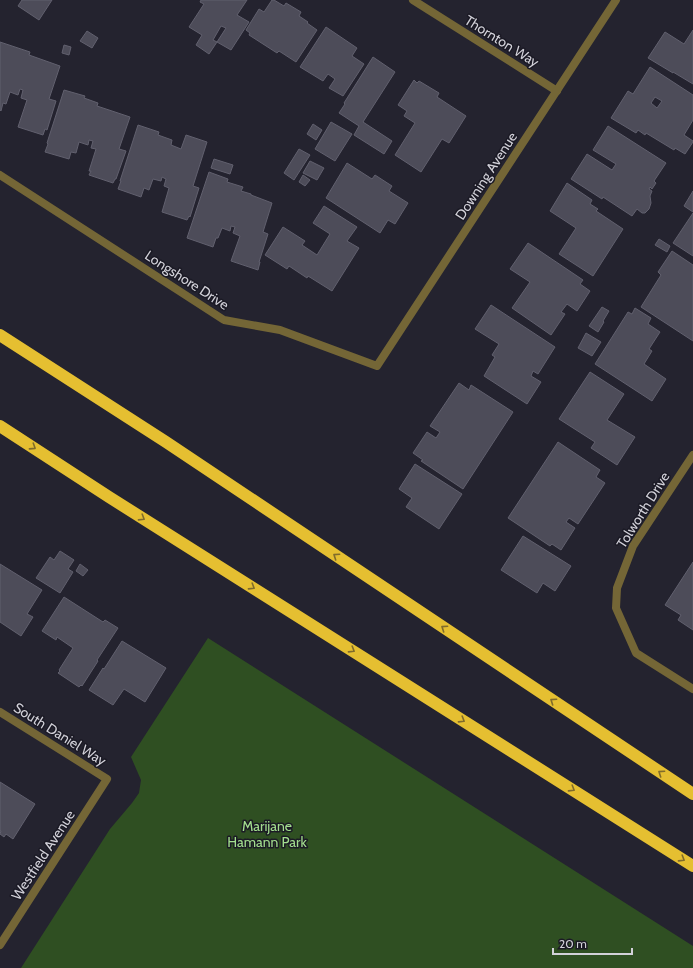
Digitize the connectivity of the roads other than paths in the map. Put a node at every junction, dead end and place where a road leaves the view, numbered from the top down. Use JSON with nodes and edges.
{"nodes":[{"id":1,"x":413,"y":0,"type":"edge"},
{"id":2,"x":616,"y":0,"type":"edge"},
{"id":3,"x":557,"y":92,"type":"junction"},
{"id":4,"x":0,"y":175,"type":"edge"},
{"id":5,"x":0,"y":335,"type":"edge"},
{"id":6,"x":377,"y":366,"type":"joint"},
{"id":7,"x":0,"y":426,"type":"edge"},
{"id":8,"x":693,"y":455,"type":"edge"},
{"id":9,"x":693,"y":689,"type":"edge"},
{"id":10,"x":0,"y":712,"type":"edge"},
{"id":11,"x":107,"y":779,"type":"joint"},
{"id":12,"x":693,"y":794,"type":"edge"},
{"id":13,"x":693,"y":866,"type":"edge"},
{"id":14,"x":0,"y":945,"type":"edge"}],
"edges":[{"from":1,"to":3,"type":"street","name":"Thornton Way"},
{"from":2,"to":3,"type":"street","name":"Downing Avenue"},
{"from":3,"to":6,"type":"street","name":"Downing Avenue"},
{"from":4,"to":6,"type":"street","name":"Longshore Drive"},
{"from":12,"to":5,"type":"highway","one_way":true},
{"from":7,"to":13,"type":"highway","one_way":true},
{"from":8,"to":9,"type":"street","name":"Tolworth Drive"},
{"from":10,"to":11,"type":"street","name":"South Daniel Way"},
{"from":11,"to":14,"type":"street","name":"Westfield Avenue"}]}
